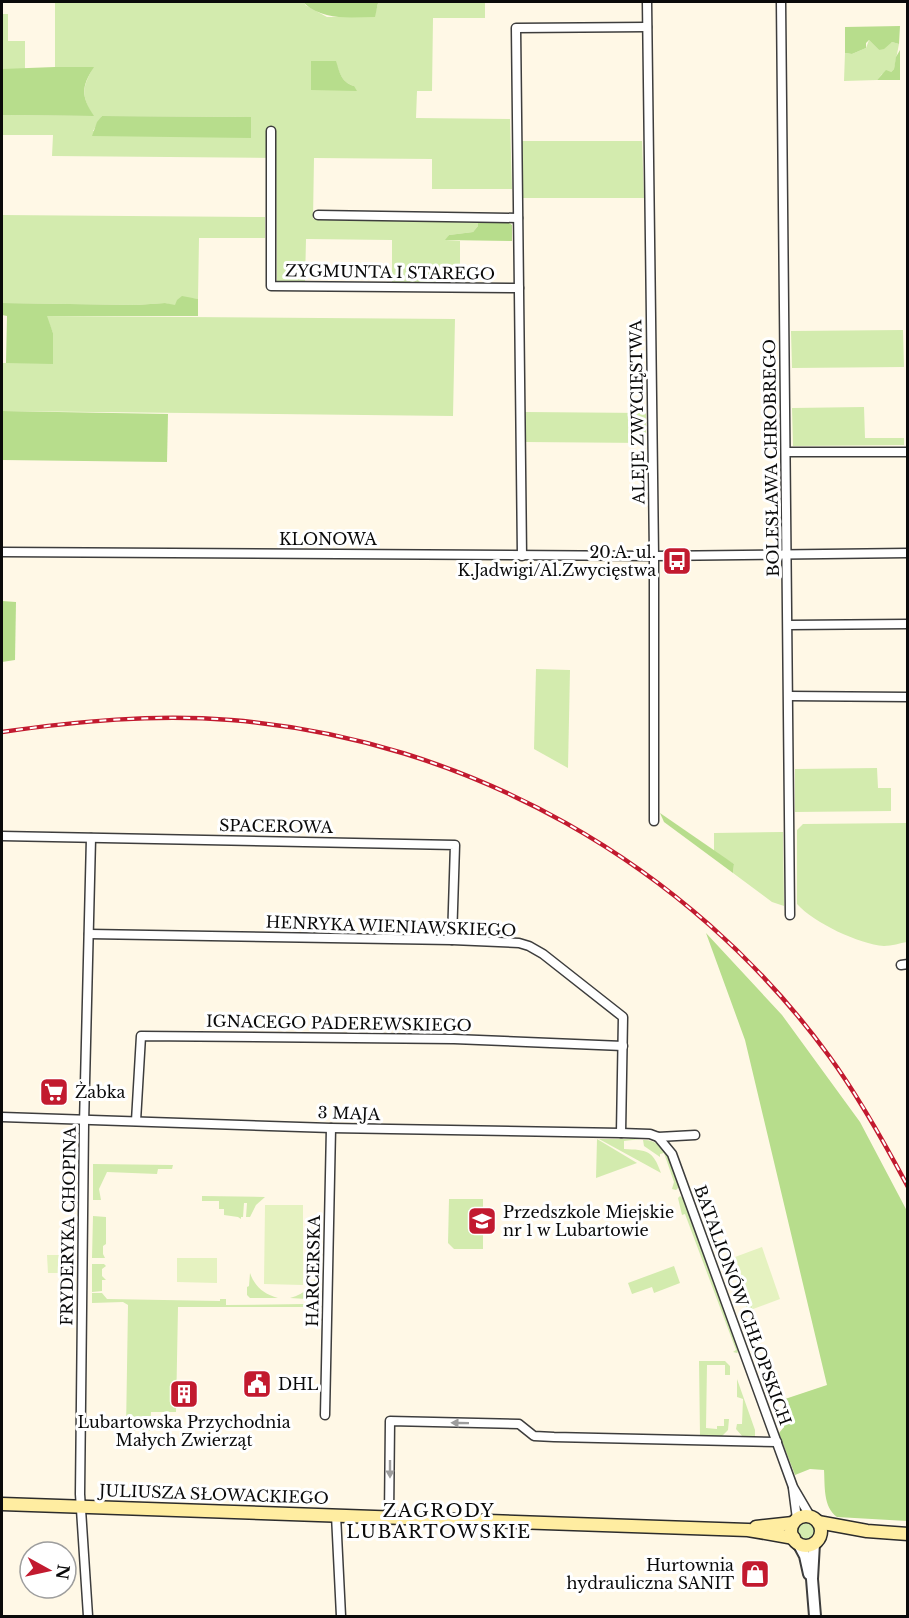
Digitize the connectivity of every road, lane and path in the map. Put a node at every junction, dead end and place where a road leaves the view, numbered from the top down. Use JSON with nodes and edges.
{"nodes":[{"id":1,"x":647,"y":2,"type":"edge"},
{"id":2,"x":782,"y":2,"type":"edge"},
{"id":3,"x":647,"y":27,"type":"junction"},
{"id":4,"x":271,"y":131,"type":"dead end"},
{"id":5,"x":318,"y":215,"type":"dead end"},
{"id":6,"x":518,"y":218,"type":"junction"},
{"id":7,"x":519,"y":288,"type":"junction"},
{"id":8,"x":786,"y":452,"type":"junction"},
{"id":9,"x":908,"y":452,"type":"edge"},
{"id":10,"x":2,"y":552,"type":"edge"},
{"id":11,"x":908,"y":553,"type":"edge"},
{"id":12,"x":786,"y":554,"type":"junction"},
{"id":13,"x":522,"y":556,"type":"junction"},
{"id":14,"x":654,"y":556,"type":"junction"},
{"id":15,"x":908,"y":624,"type":"edge"},
{"id":16,"x":789,"y":625,"type":"junction"},
{"id":17,"x":789,"y":696,"type":"junction"},
{"id":18,"x":908,"y":697,"type":"edge"},
{"id":19,"x":654,"y":822,"type":"dead end"},
{"id":20,"x":2,"y":836,"type":"edge"},
{"id":21,"x":91,"y":838,"type":"junction"},
{"id":22,"x":790,"y":915,"type":"dead end"},
{"id":23,"x":90,"y":934,"type":"junction"},
{"id":24,"x":452,"y":940,"type":"junction"},
{"id":25,"x":623,"y":1046,"type":"junction"},
{"id":26,"x":2,"y":1117,"type":"edge"},
{"id":27,"x":84,"y":1118,"type":"junction"},
{"id":28,"x":136,"y":1121,"type":"junction"},
{"id":29,"x":331,"y":1128,"type":"junction"},
{"id":30,"x":621,"y":1133,"type":"junction"},
{"id":31,"x":695,"y":1135,"type":"dead end"},
{"id":32,"x":658,"y":1137,"type":"junction"},
{"id":33,"x":325,"y":1415,"type":"dead end"},
{"id":34,"x":777,"y":1442,"type":"junction"},
{"id":35,"x":793,"y":1487,"type":"junction"},
{"id":36,"x":2,"y":1504,"type":"edge"},
{"id":37,"x":81,"y":1506,"type":"junction"},
{"id":38,"x":336,"y":1515,"type":"junction"},
{"id":39,"x":389,"y":1517,"type":"junction"},
{"id":40,"x":814,"y":1519,"type":"junction"},
{"id":41,"x":795,"y":1521,"type":"junction"},
{"id":42,"x":748,"y":1530,"type":"junction"},
{"id":43,"x":867,"y":1531,"type":"junction"},
{"id":44,"x":908,"y":1534,"type":"edge"},
{"id":45,"x":796,"y":1541,"type":"junction"},
{"id":46,"x":816,"y":1541,"type":"junction"},
{"id":47,"x":812,"y":1579,"type":"junction"},
{"id":48,"x":88,"y":1617,"type":"edge"},
{"id":49,"x":341,"y":1617,"type":"edge"},
{"id":50,"x":815,"y":1617,"type":"edge"}],
"edges":[{"from":1,"to":3,"type":"street","name":"ALEJE ZWYCIĘSTWA"},
{"from":2,"to":8,"type":"street","name":"BOLESŁAWA CHROBREGO"},
{"from":3,"to":6,"type":"street","name":"ZYGMUNTA I STAREGO"},
{"from":3,"to":14,"type":"street","name":"ALEJE ZWYCIĘSTWA"},
{"from":4,"to":7,"type":"street","name":"ZYGMUNTA I STAREGO"},
{"from":5,"to":6,"type":"street"},
{"from":6,"to":7,"type":"street","name":"ZYGMUNTA I STAREGO"},
{"from":7,"to":13,"type":"street","name":"ZYGMUNTA I STAREGO"},
{"from":8,"to":9,"type":"street"},
{"from":8,"to":12,"type":"street","name":"BOLESŁAWA CHROBREGO"},
{"from":10,"to":13,"type":"street","name":"KLONOWA"},
{"from":11,"to":12,"type":"street","name":"KLONOWA"},
{"from":12,"to":14,"type":"street","name":"KLONOWA"},
{"from":12,"to":16,"type":"street","name":"BOLESŁAWA CHROBREGO"},
{"from":13,"to":14,"type":"street","name":"KLONOWA"},
{"from":14,"to":19,"type":"street","name":"ALEJE ZWYCIĘSTWA"},
{"from":15,"to":16,"type":"street"},
{"from":16,"to":17,"type":"street","name":"BOLESŁAWA CHROBREGO"},
{"from":17,"to":18,"type":"street"},
{"from":17,"to":22,"type":"street","name":"BOLESŁAWA CHROBREGO"},
{"from":20,"to":21,"type":"street","name":"SPACEROWA"},
{"from":21,"to":23,"type":"street","name":"FRYDERYKA CHOPINA"},
{"from":21,"to":24,"type":"street","name":"SPACEROWA"},
{"from":23,"to":24,"type":"street","name":"HENRYKA WIENIAWSKIEGO"},
{"from":23,"to":27,"type":"street","name":"FRYDERYKA CHOPINA"},
{"from":24,"to":25,"type":"street","name":"HENRYKA WIENIAWSKIEGO"},
{"from":25,"to":28,"type":"street","name":"IGNACEGO PADEREWSKIEGO"},
{"from":25,"to":30,"type":"street","name":"HENRYKA WIENIAWSKIEGO"},
{"from":26,"to":27,"type":"street","name":"3 MAJA"},
{"from":27,"to":28,"type":"street","name":"3 MAJA"},
{"from":27,"to":37,"type":"street","name":"FRYDERYKA CHOPINA"},
{"from":28,"to":29,"type":"street","name":"3 MAJA"},
{"from":29,"to":30,"type":"street","name":"3 MAJA"},
{"from":29,"to":33,"type":"street","name":"HARCERSKA"},
{"from":30,"to":32,"type":"street","name":"3 MAJA"},
{"from":31,"to":32,"type":"street","name":"3 MAJA"},
{"from":32,"to":34,"type":"street","name":"BATALIONÓW CHŁOPSKICH"},
{"from":34,"to":35,"type":"street","name":"BATALIONÓW CHŁOPSKICH"},
{"from":34,"to":39,"type":"street","one_way":true},
{"from":35,"to":40,"type":"street","name":"BATALIONÓW CHŁOPSKICH"},
{"from":35,"to":41,"type":"street","name":"BATALIONÓW CHŁOPSKICH"},
{"from":36,"to":37,"type":"main road","name":"JULIUSZA SŁOWACKIEGO"},
{"from":37,"to":38,"type":"main road","name":"JULIUSZA SŁOWACKIEGO"},
{"from":37,"to":48,"type":"street","name":"FRYDERYKA CHOPINA"},
{"from":38,"to":39,"type":"main road","name":"JULIUSZA SŁOWACKIEGO"},
{"from":38,"to":49,"type":"street"},
{"from":39,"to":42,"type":"main road","name":"JULIUSZA SŁOWACKIEGO"},
{"from":40,"to":41,"type":"main road"},
{"from":40,"to":43,"type":"main road"},
{"from":40,"to":46,"type":"main road"},
{"from":41,"to":42,"type":"main road","name":"JULIUSZA SŁOWACKIEGO"},
{"from":41,"to":45,"type":"main road"},
{"from":42,"to":45,"type":"main road","name":"JULIUSZA SŁOWACKIEGO"},
{"from":43,"to":44,"type":"main road"},
{"from":43,"to":46,"type":"main road"},
{"from":45,"to":46,"type":"main road"},
{"from":45,"to":47,"type":"street"},
{"from":46,"to":47,"type":"street"},
{"from":47,"to":50,"type":"street"}]}
